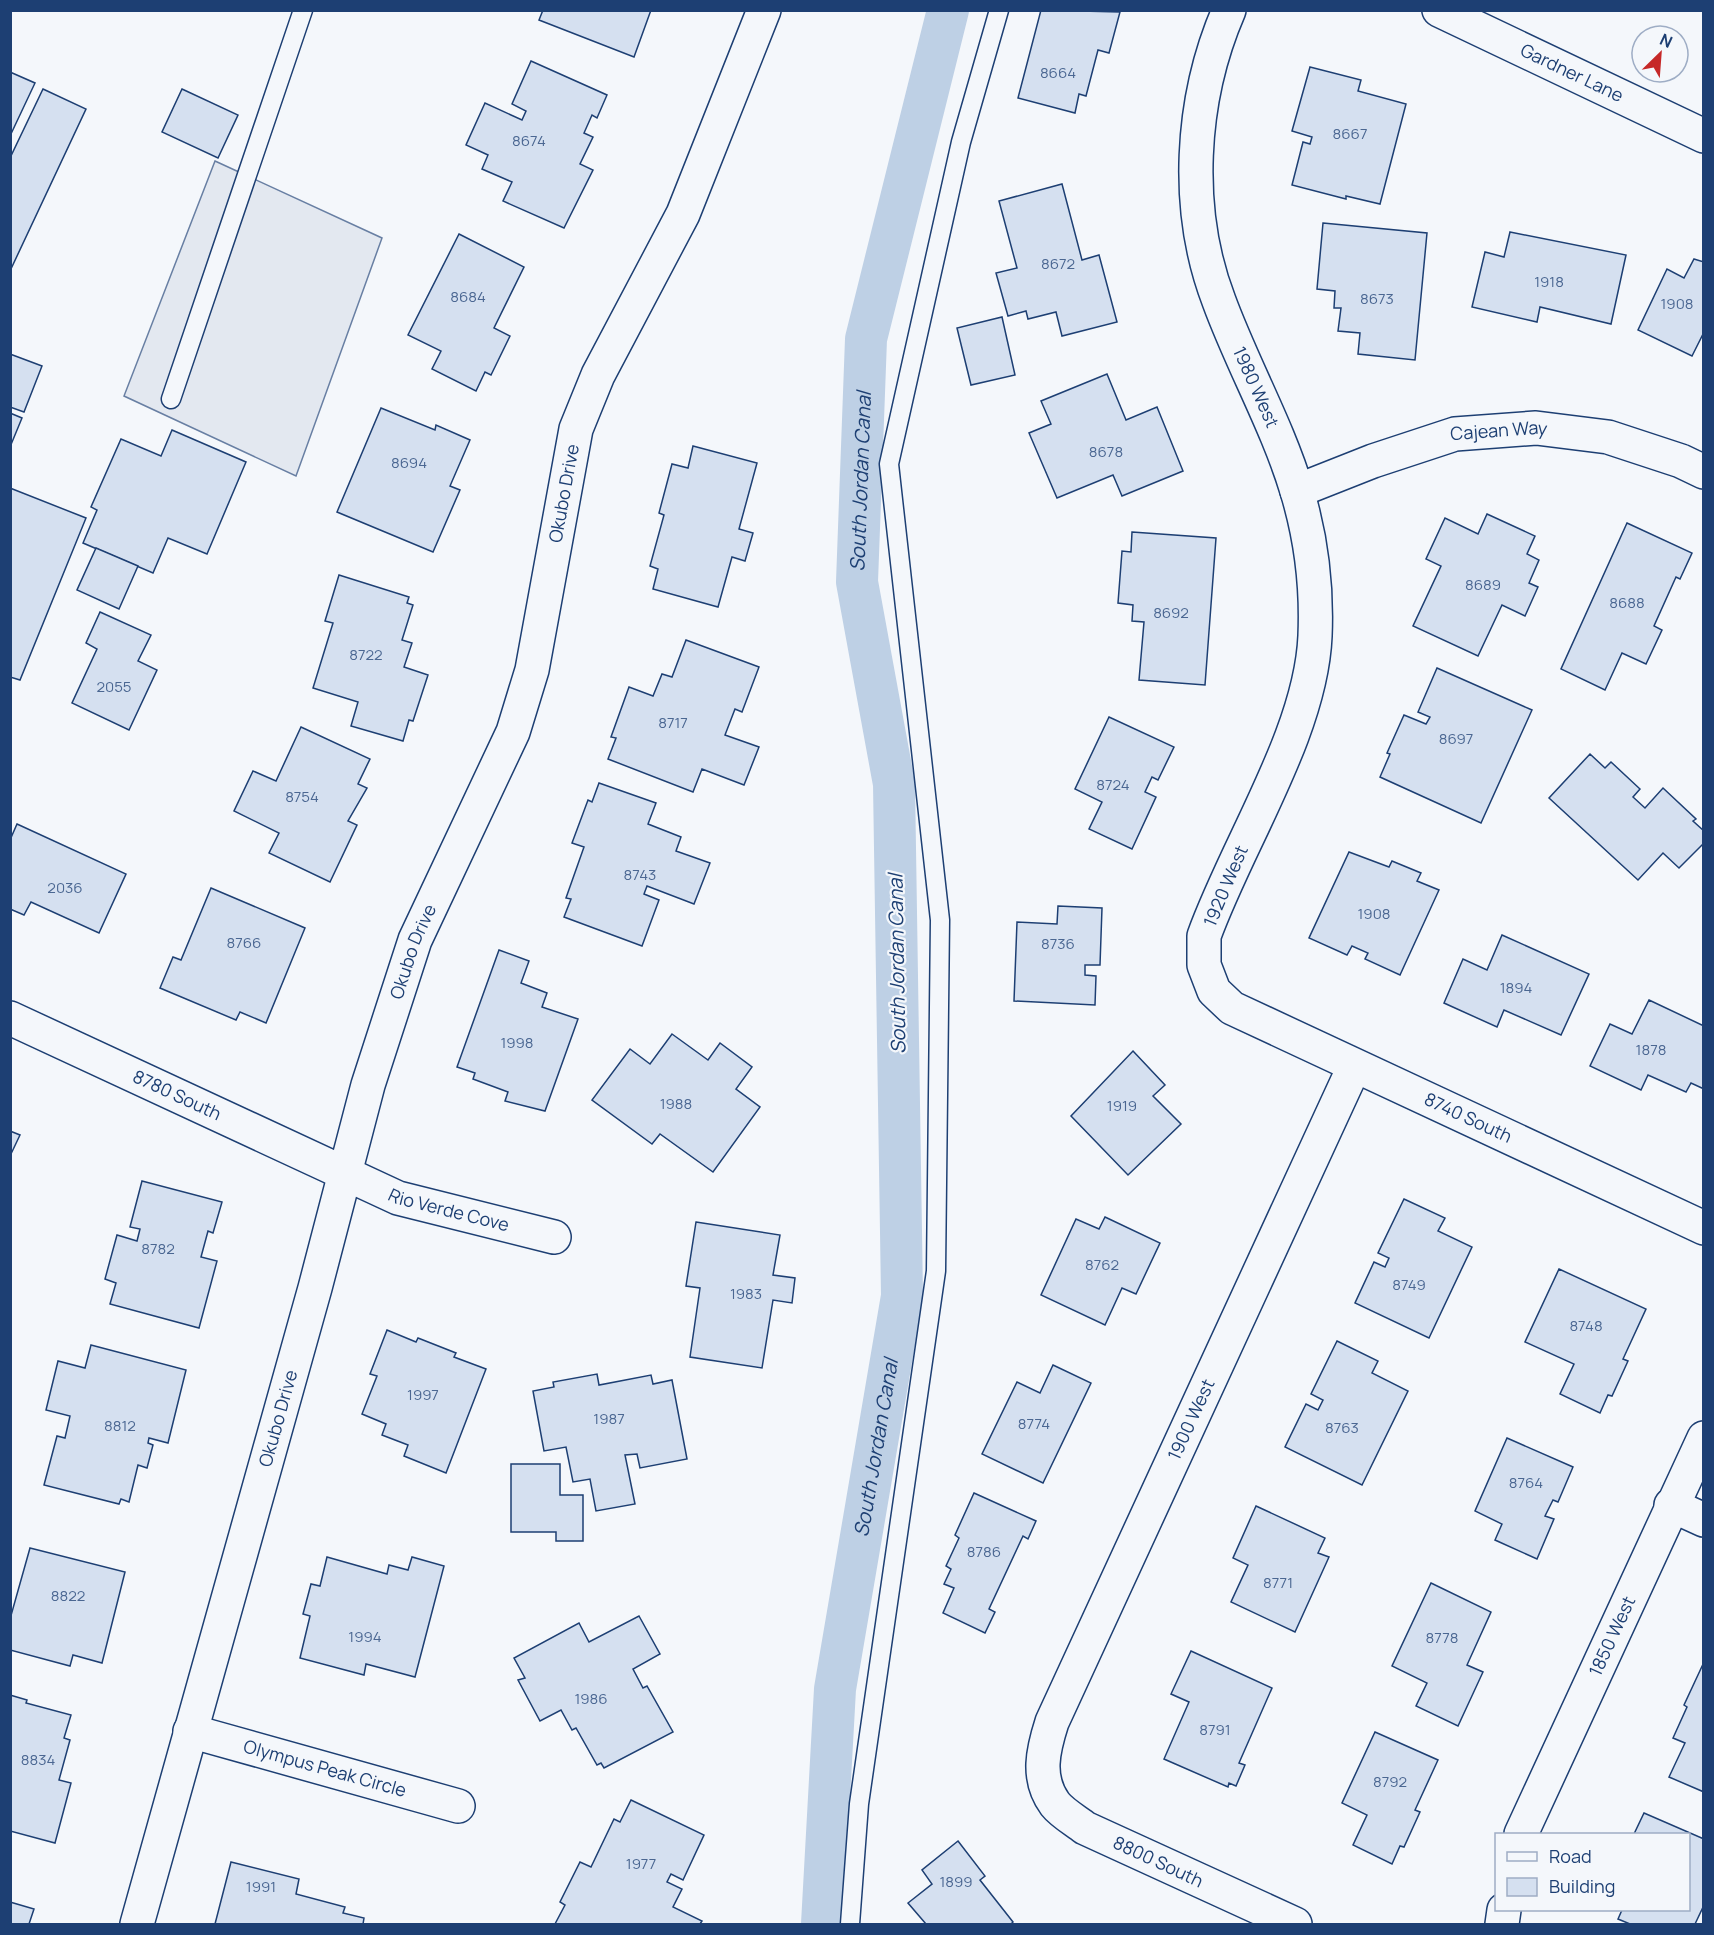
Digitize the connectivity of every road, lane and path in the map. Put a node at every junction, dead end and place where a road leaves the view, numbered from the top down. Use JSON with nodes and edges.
{"nodes":[{"id":1,"x":303,"y":10,"type":"edge"},
{"id":2,"x":764,"y":10,"type":"edge"},
{"id":3,"x":999,"y":10,"type":"edge"},
{"id":4,"x":1229,"y":10,"type":"edge"},
{"id":5,"x":1438,"y":10,"type":"edge"},
{"id":6,"x":1704,"y":135,"type":"edge"},
{"id":7,"x":171,"y":399,"type":"dead end"},
{"id":8,"x":1704,"y":472,"type":"edge"},
{"id":9,"x":1297,"y":491,"type":"junction"},
{"id":10,"x":1280,"y":762,"type":"joint"},
{"id":11,"x":1232,"y":1008,"type":"joint"},
{"id":12,"x":10,"y":1018,"type":"edge"},
{"id":13,"x":1354,"y":1067,"type":"junction"},
{"id":14,"x":345,"y":1174,"type":"junction"},
{"id":15,"x":1704,"y":1228,"type":"edge"},
{"id":16,"x":555,"y":1237,"type":"dead end"},
{"id":17,"x":1704,"y":1438,"type":"edge"},
{"id":18,"x":1671,"y":1506,"type":"junction"},
{"id":19,"x":1704,"y":1520,"type":"edge"},
{"id":20,"x":190,"y":1731,"type":"junction"},
{"id":21,"x":1042,"y":1775,"type":"joint"},
{"id":22,"x":458,"y":1806,"type":"dead end"},
{"id":23,"x":1521,"y":1833,"type":"edge"},
{"id":24,"x":137,"y":1924,"type":"edge"},
{"id":25,"x":849,"y":1924,"type":"edge"},
{"id":26,"x":1295,"y":1924,"type":"edge"}],
"edges":[{"from":1,"to":7,"type":"lane"},
{"from":2,"to":14,"type":"street","name":"Okubo Drive"},
{"from":3,"to":25,"type":"lane"},
{"from":4,"to":9,"type":"street","name":"1980 West"},
{"from":5,"to":6,"type":"street","name":"Gardner Lane"},
{"from":8,"to":9,"type":"street","name":"Cajean Way"},
{"from":9,"to":10,"type":"street","name":"1980 West"},
{"from":10,"to":11,"type":"street","name":"1920 West"},
{"from":11,"to":13,"type":"street","name":"8740 South"},
{"from":12,"to":14,"type":"street","name":"8780 South"},
{"from":13,"to":15,"type":"street","name":"8740 South"},
{"from":13,"to":21,"type":"street","name":"1900 West"},
{"from":14,"to":16,"type":"street","name":"Rio Verde Cove"},
{"from":14,"to":20,"type":"street","name":"Okubo Drive"},
{"from":17,"to":18,"type":"street","name":"1850 West"},
{"from":18,"to":19,"type":"street"},
{"from":18,"to":23,"type":"street","name":"1850 West"},
{"from":20,"to":22,"type":"street","name":"Olympus Peak Circle"},
{"from":20,"to":24,"type":"street","name":"Okubo Drive"},
{"from":21,"to":26,"type":"street","name":"8800 South"}]}
